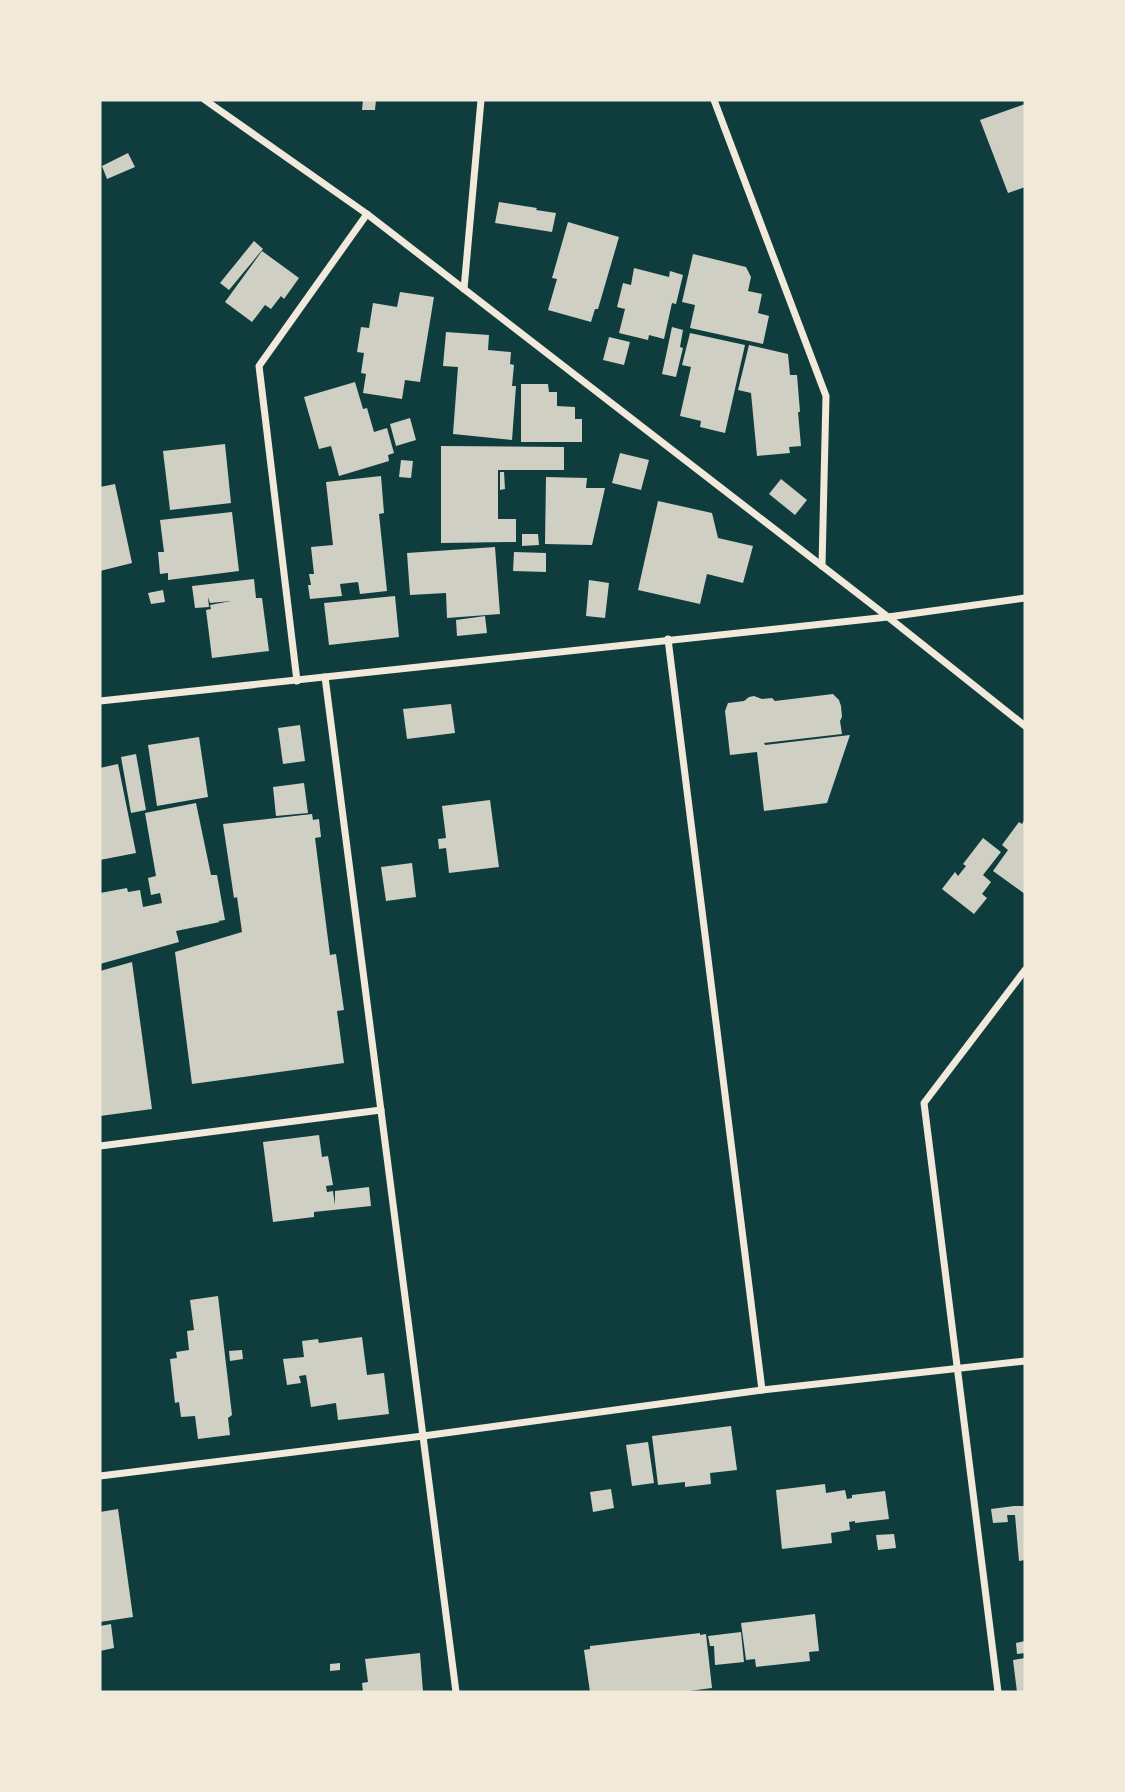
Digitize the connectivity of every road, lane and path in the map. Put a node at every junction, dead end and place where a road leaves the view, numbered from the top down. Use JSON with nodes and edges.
{"nodes":[{"id":1,"x":205,"y":100,"type":"edge"},
{"id":2,"x":481,"y":100,"type":"edge"},
{"id":3,"x":714,"y":100,"type":"edge"},
{"id":4,"x":367,"y":214,"type":"junction"},
{"id":5,"x":464,"y":289,"type":"junction"},
{"id":6,"x":822,"y":566,"type":"junction"},
{"id":7,"x":1025,"y":598,"type":"edge"},
{"id":8,"x":888,"y":617,"type":"junction"},
{"id":9,"x":668,"y":639,"type":"junction"},
{"id":10,"x":325,"y":677,"type":"junction"},
{"id":11,"x":297,"y":681,"type":"junction"},
{"id":12,"x":100,"y":701,"type":"edge"},
{"id":13,"x":1025,"y":726,"type":"edge"},
{"id":14,"x":1025,"y":970,"type":"edge"},
{"id":15,"x":382,"y":1110,"type":"junction"},
{"id":16,"x":100,"y":1146,"type":"edge"},
{"id":17,"x":1025,"y":1361,"type":"edge"},
{"id":18,"x":956,"y":1369,"type":"junction"},
{"id":19,"x":762,"y":1390,"type":"junction"},
{"id":20,"x":423,"y":1436,"type":"junction"},
{"id":21,"x":100,"y":1476,"type":"edge"},
{"id":22,"x":456,"y":1692,"type":"edge"},
{"id":23,"x":998,"y":1692,"type":"edge"}],
"edges":[{"from":1,"to":4,"type":"street"},
{"from":2,"to":5,"type":"street"},
{"from":3,"to":6,"type":"street"},
{"from":4,"to":5,"type":"street"},
{"from":4,"to":11,"type":"street"},
{"from":5,"to":6,"type":"street"},
{"from":6,"to":8,"type":"street"},
{"from":7,"to":8,"type":"street"},
{"from":8,"to":9,"type":"street"},
{"from":8,"to":13,"type":"street"},
{"from":9,"to":10,"type":"street"},
{"from":9,"to":19,"type":"street"},
{"from":10,"to":11,"type":"street"},
{"from":10,"to":15,"type":"street"},
{"from":11,"to":12,"type":"street"},
{"from":14,"to":18,"type":"street"},
{"from":15,"to":16,"type":"street"},
{"from":15,"to":20,"type":"street"},
{"from":17,"to":18,"type":"street"},
{"from":18,"to":19,"type":"street"},
{"from":18,"to":23,"type":"street"},
{"from":19,"to":20,"type":"street"},
{"from":20,"to":21,"type":"street"},
{"from":20,"to":22,"type":"street"}]}
